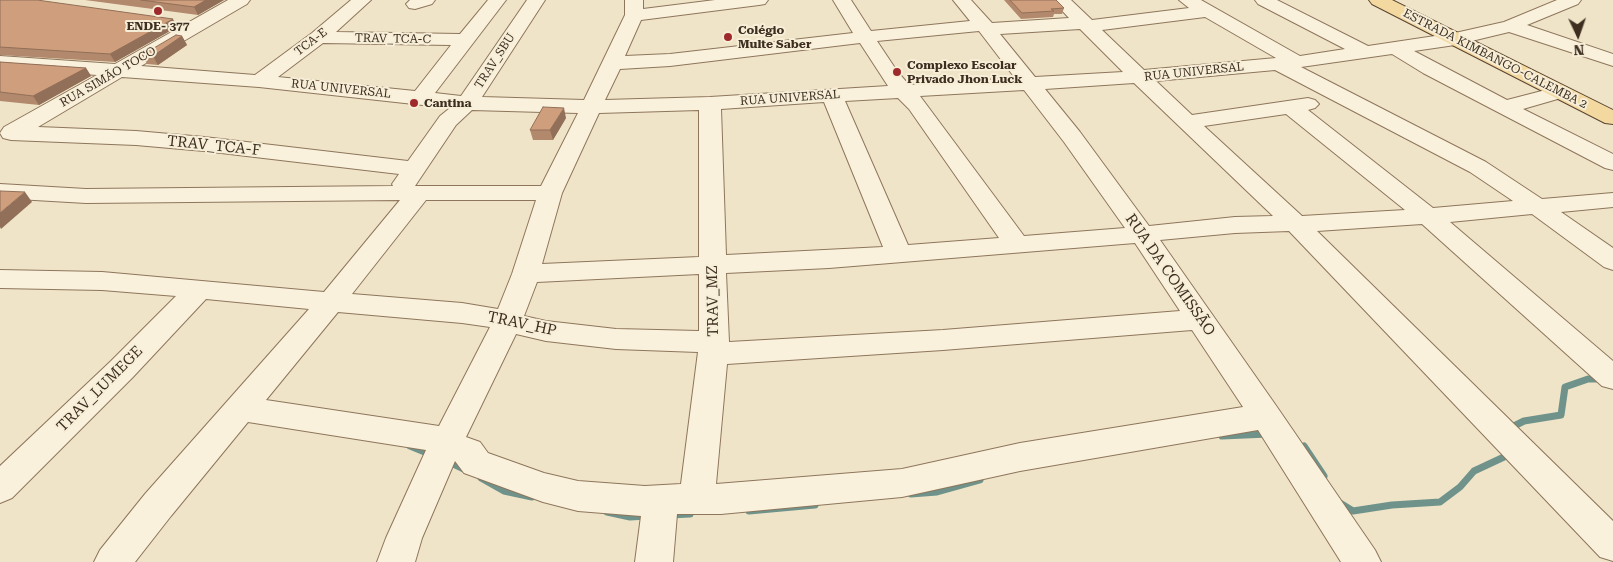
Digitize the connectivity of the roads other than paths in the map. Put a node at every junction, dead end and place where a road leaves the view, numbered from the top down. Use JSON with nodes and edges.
{"nodes":[{"id":1,"x":241,"y":0,"type":"edge"},
{"id":2,"x":362,"y":0,"type":"edge"},
{"id":3,"x":497,"y":0,"type":"edge"},
{"id":4,"x":536,"y":0,"type":"edge"},
{"id":5,"x":759,"y":0,"type":"edge"},
{"id":6,"x":842,"y":0,"type":"edge"},
{"id":7,"x":962,"y":0,"type":"edge"},
{"id":8,"x":1064,"y":0,"type":"edge"},
{"id":9,"x":1188,"y":0,"type":"edge"},
{"id":10,"x":1264,"y":0,"type":"edge"},
{"id":11,"x":1378,"y":0,"type":"edge"},
{"id":12,"x":1572,"y":0,"type":"edge"},
{"id":13,"x":634,"y":7,"type":"edge"},
{"id":14,"x":1208,"y":12,"type":"junction"},
{"id":15,"x":178,"y":20,"type":"dead end"},
{"id":16,"x":200,"y":23,"type":"junction"},
{"id":17,"x":1085,"y":24,"type":"junction"},
{"id":18,"x":1510,"y":26,"type":"junction"},
{"id":19,"x":986,"y":27,"type":"junction"},
{"id":20,"x":865,"y":36,"type":"junction"},
{"id":21,"x":319,"y":37,"type":"junction"},
{"id":22,"x":1455,"y":39,"type":"junction"},
{"id":23,"x":467,"y":40,"type":"junction"},
{"id":24,"x":1397,"y":49,"type":"junction"},
{"id":25,"x":1365,"y":52,"type":"junction"},
{"id":26,"x":1613,"y":60,"type":"edge"},
{"id":27,"x":0,"y":62,"type":"edge"},
{"id":28,"x":612,"y":63,"type":"junction"},
{"id":29,"x":1288,"y":63,"type":"junction"},
{"id":30,"x":121,"y":70,"type":"junction"},
{"id":31,"x":1140,"y":77,"type":"junction"},
{"id":32,"x":259,"y":81,"type":"junction"},
{"id":33,"x":1028,"y":83,"type":"junction"},
{"id":34,"x":902,"y":91,"type":"junction"},
{"id":35,"x":1561,"y":92,"type":"junction"},
{"id":36,"x":832,"y":96,"type":"junction"},
{"id":37,"x":421,"y":97,"type":"junction"},
{"id":38,"x":1347,"y":99,"type":"junction"},
{"id":39,"x":467,"y":103,"type":"junction"},
{"id":40,"x":710,"y":103,"type":"junction"},
{"id":41,"x":1505,"y":106,"type":"junction"},
{"id":42,"x":591,"y":107,"type":"junction"},
{"id":43,"x":1291,"y":107,"type":"junction"},
{"id":44,"x":1613,"y":118,"type":"edge"},
{"id":45,"x":1188,"y":122,"type":"junction"},
{"id":46,"x":6,"y":136,"type":"edge"},
{"id":47,"x":291,"y":153,"type":"junction"},
{"id":48,"x":1613,"y":163,"type":"edge"},
{"id":49,"x":411,"y":184,"type":"junction"},
{"id":50,"x":0,"y":191,"type":"edge"},
{"id":51,"x":550,"y":192,"type":"junction"},
{"id":52,"x":257,"y":193,"type":"junction"},
{"id":53,"x":1613,"y":200,"type":"edge"},
{"id":54,"x":1538,"y":207,"type":"junction"},
{"id":55,"x":1428,"y":216,"type":"junction"},
{"id":56,"x":1295,"y":224,"type":"junction"},
{"id":57,"x":1142,"y":234,"type":"junction"},
{"id":58,"x":1017,"y":245,"type":"junction"},
{"id":59,"x":900,"y":254,"type":"junction"},
{"id":60,"x":1613,"y":261,"type":"edge"},
{"id":61,"x":712,"y":265,"type":"junction"},
{"id":62,"x":526,"y":274,"type":"junction"},
{"id":63,"x":0,"y":279,"type":"edge"},
{"id":64,"x":199,"y":289,"type":"junction"},
{"id":65,"x":331,"y":302,"type":"junction"},
{"id":66,"x":1200,"y":320,"type":"junction"},
{"id":67,"x":508,"y":321,"type":"junction"},
{"id":68,"x":713,"y":348,"type":"junction"},
{"id":69,"x":1608,"y":370,"type":"edge"},
{"id":70,"x":240,"y":408,"type":"junction"},
{"id":71,"x":1266,"y":416,"type":"junction"},
{"id":72,"x":446,"y":444,"type":"junction"},
{"id":73,"x":0,"y":488,"type":"edge"},
{"id":74,"x":697,"y":498,"type":"junction"},
{"id":75,"x":661,"y":499,"type":"junction"},
{"id":76,"x":1613,"y":545,"type":"edge"},
{"id":77,"x":113,"y":562,"type":"edge"},
{"id":78,"x":396,"y":562,"type":"edge"},
{"id":79,"x":654,"y":562,"type":"edge"},
{"id":80,"x":1362,"y":562,"type":"edge"}],
"edges":[{"from":1,"to":16,"type":"street","name":"RUA SIMÃO TOCO"},
{"from":2,"to":21,"type":"street","name":"TCA-E"},
{"from":3,"to":23,"type":"street"},
{"from":4,"to":39,"type":"street","name":"TRAV_SBU"},
{"from":5,"to":13,"type":"street"},
{"from":6,"to":20,"type":"street"},
{"from":7,"to":19,"type":"street","name":"RUA DA COMISSÃO"},
{"from":8,"to":17,"type":"street"},
{"from":9,"to":14,"type":"street"},
{"from":10,"to":25,"type":"street"},
{"from":11,"to":22,"type":"main road","name":"ESTRADA KIMBANGO-CALEMBA 2"},
{"from":12,"to":18,"type":"street","name":"RUA UNIVERSAL"},
{"from":13,"to":28,"type":"street"},
{"from":14,"to":17,"type":"street"},
{"from":14,"to":29,"type":"street"},
{"from":15,"to":16,"type":"street"},
{"from":16,"to":30,"type":"street","name":"RUA SIMÃO TOCO"},
{"from":17,"to":19,"type":"street"},
{"from":17,"to":31,"type":"street"},
{"from":18,"to":22,"type":"street","name":"RUA UNIVERSAL"},
{"from":18,"to":26,"type":"street"},
{"from":19,"to":20,"type":"street"},
{"from":19,"to":33,"type":"street","name":"RUA DA COMISSÃO"},
{"from":20,"to":28,"type":"street"},
{"from":20,"to":34,"type":"street"},
{"from":21,"to":23,"type":"street","name":"TRAV_TCA-C"},
{"from":21,"to":32,"type":"street","name":"TCA-E"},
{"from":22,"to":24,"type":"street","name":"RUA UNIVERSAL"},
{"from":22,"to":35,"type":"main road","name":"ESTRADA KIMBANGO-CALEMBA 2"},
{"from":23,"to":37,"type":"street"},
{"from":24,"to":25,"type":"street","name":"RUA UNIVERSAL"},
{"from":24,"to":41,"type":"street"},
{"from":25,"to":29,"type":"street","name":"RUA UNIVERSAL"},
{"from":27,"to":30,"type":"street","name":"RUA UNIVERSAL"},
{"from":28,"to":42,"type":"street"},
{"from":29,"to":31,"type":"street","name":"RUA UNIVERSAL"},
{"from":29,"to":38,"type":"street"},
{"from":30,"to":32,"type":"street","name":"RUA UNIVERSAL"},
{"from":30,"to":46,"type":"street","name":"RUA SIMÃO TOCO"},
{"from":31,"to":33,"type":"street","name":"RUA UNIVERSAL"},
{"from":31,"to":45,"type":"street"},
{"from":32,"to":37,"type":"street","name":"RUA UNIVERSAL"},
{"from":33,"to":34,"type":"street","name":"RUA UNIVERSAL"},
{"from":33,"to":57,"type":"street","name":"RUA DA COMISSÃO"},
{"from":34,"to":36,"type":"street","name":"RUA UNIVERSAL"},
{"from":34,"to":58,"type":"street"},
{"from":35,"to":41,"type":"street"},
{"from":35,"to":44,"type":"main road","name":"ESTRADA KIMBANGO-CALEMBA 2"},
{"from":36,"to":40,"type":"street","name":"RUA UNIVERSAL"},
{"from":36,"to":59,"type":"street"},
{"from":37,"to":39,"type":"street","name":"RUA UNIVERSAL"},
{"from":38,"to":43,"type":"street"},
{"from":38,"to":54,"type":"street"},
{"from":39,"to":42,"type":"street","name":"RUA UNIVERSAL"},
{"from":39,"to":49,"type":"street","name":"TRAV_SBU"},
{"from":40,"to":42,"type":"street","name":"RUA UNIVERSAL"},
{"from":40,"to":61,"type":"street","name":"TRAV_MZ"},
{"from":41,"to":48,"type":"street"},
{"from":42,"to":51,"type":"street"},
{"from":43,"to":45,"type":"street"},
{"from":43,"to":55,"type":"street"},
{"from":45,"to":56,"type":"street"},
{"from":46,"to":47,"type":"street","name":"TRAV_TCA-F"},
{"from":47,"to":49,"type":"street","name":"TRAV_TCA-F"},
{"from":47,"to":52,"type":"street"},
{"from":49,"to":51,"type":"street"},
{"from":49,"to":52,"type":"street"},
{"from":49,"to":65,"type":"street","name":"TRAV_SBU"},
{"from":50,"to":52,"type":"street"},
{"from":51,"to":62,"type":"street"},
{"from":53,"to":54,"type":"street"},
{"from":54,"to":55,"type":"street"},
{"from":54,"to":60,"type":"street"},
{"from":55,"to":56,"type":"street"},
{"from":55,"to":69,"type":"street"},
{"from":56,"to":57,"type":"street"},
{"from":56,"to":76,"type":"street"},
{"from":57,"to":58,"type":"street"},
{"from":57,"to":66,"type":"street","name":"RUA DA COMISSÃO"},
{"from":58,"to":59,"type":"street"},
{"from":59,"to":61,"type":"street"},
{"from":61,"to":62,"type":"street"},
{"from":61,"to":68,"type":"street","name":"TRAV_MZ"},
{"from":62,"to":67,"type":"street"},
{"from":63,"to":64,"type":"street","name":"TRAV_HP"},
{"from":64,"to":65,"type":"street","name":"TRAV_HP"},
{"from":64,"to":73,"type":"street","name":"TRAV_LUMEGE"},
{"from":65,"to":67,"type":"street","name":"TRAV_HP"},
{"from":65,"to":70,"type":"street","name":"TRAV_SBU"},
{"from":66,"to":68,"type":"street","name":"TRAV_HP"},
{"from":66,"to":71,"type":"street","name":"RUA DA COMISSÃO"},
{"from":67,"to":68,"type":"street","name":"TRAV_HP"},
{"from":67,"to":72,"type":"street"},
{"from":68,"to":74,"type":"street","name":"TRAV_MZ"},
{"from":70,"to":72,"type":"street"},
{"from":70,"to":77,"type":"street","name":"TRAV_SBU"},
{"from":71,"to":74,"type":"street"},
{"from":71,"to":80,"type":"street","name":"RUA DA COMISSÃO"},
{"from":72,"to":75,"type":"street"},
{"from":72,"to":78,"type":"street"},
{"from":74,"to":75,"type":"street"},
{"from":75,"to":79,"type":"street"}]}
